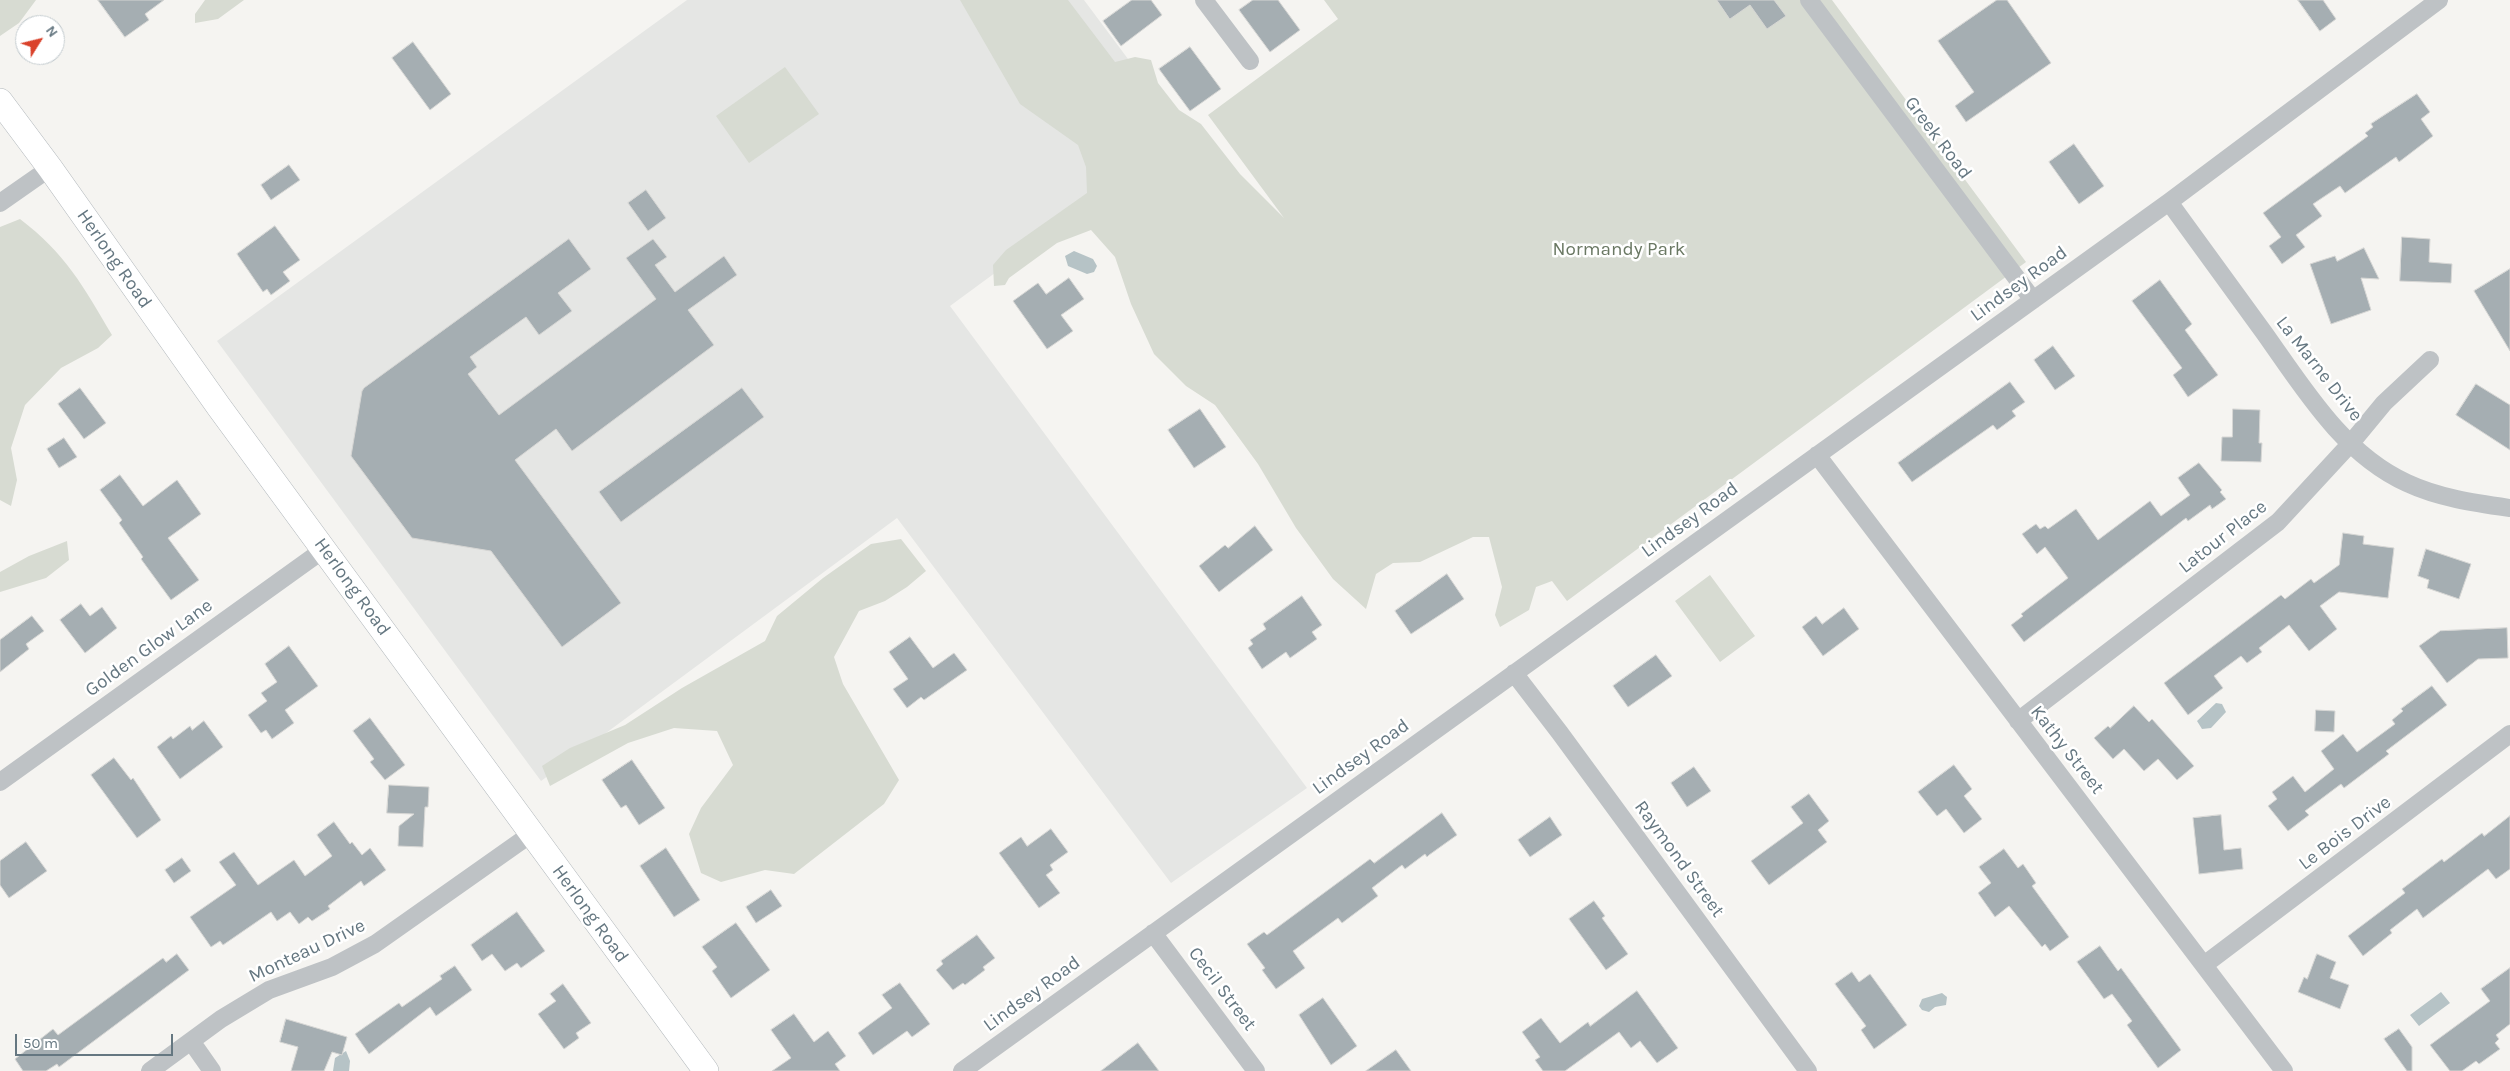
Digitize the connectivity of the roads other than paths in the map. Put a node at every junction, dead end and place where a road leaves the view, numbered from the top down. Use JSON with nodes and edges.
{"nodes":[{"id":1,"x":1204,"y":0,"type":"edge"},
{"id":2,"x":1809,"y":0,"type":"edge"},
{"id":3,"x":2439,"y":0,"type":"edge"},
{"id":4,"x":1250,"y":61,"type":"dead end"},
{"id":5,"x":0,"y":102,"type":"edge"},
{"id":6,"x":50,"y":168,"type":"junction"},
{"id":7,"x":2169,"y":202,"type":"junction"},
{"id":8,"x":0,"y":203,"type":"edge"},
{"id":9,"x":2033,"y":300,"type":"junction"},
{"id":10,"x":2430,"y":360,"type":"dead end"},
{"id":11,"x":2351,"y":443,"type":"junction"},
{"id":12,"x":1817,"y":455,"type":"junction"},
{"id":13,"x":2510,"y":508,"type":"edge"},
{"id":14,"x":323,"y":550,"type":"junction"},
{"id":15,"x":1514,"y":673,"type":"junction"},
{"id":16,"x":2018,"y":721,"type":"junction"},
{"id":17,"x":2510,"y":734,"type":"edge"},
{"id":18,"x":0,"y":782,"type":"edge"},
{"id":19,"x":531,"y":834,"type":"junction"},
{"id":20,"x":1153,"y":933,"type":"junction"},
{"id":21,"x":2204,"y":966,"type":"junction"},
{"id":22,"x":191,"y":1041,"type":"junction"},
{"id":23,"x":150,"y":1071,"type":"edge"},
{"id":24,"x":212,"y":1071,"type":"edge"},
{"id":25,"x":706,"y":1071,"type":"edge"},
{"id":26,"x":962,"y":1071,"type":"edge"},
{"id":27,"x":1256,"y":1071,"type":"edge"},
{"id":28,"x":1808,"y":1071,"type":"edge"},
{"id":29,"x":2284,"y":1071,"type":"edge"}],
"edges":[{"from":1,"to":4,"type":"street"},
{"from":2,"to":9,"type":"street","name":"Greek Road"},
{"from":3,"to":7,"type":"street","name":"Lindsey Road"},
{"from":5,"to":6,"type":"street","name":"Herlong Road"},
{"from":6,"to":8,"type":"street"},
{"from":6,"to":14,"type":"street","name":"Herlong Road"},
{"from":7,"to":9,"type":"street","name":"Lindsey Road"},
{"from":7,"to":11,"type":"street","name":"La Marne Drive"},
{"from":9,"to":12,"type":"street","name":"Lindsey Road"},
{"from":10,"to":11,"type":"street","name":"Latour Place"},
{"from":11,"to":13,"type":"street","name":"La Marne Drive"},
{"from":11,"to":16,"type":"street","name":"Latour Place"},
{"from":12,"to":15,"type":"street","name":"Lindsey Road"},
{"from":12,"to":16,"type":"street","name":"Kathy Street"},
{"from":14,"to":18,"type":"street","name":"Golden Glow Lane"},
{"from":14,"to":19,"type":"street","name":"Herlong Road"},
{"from":15,"to":20,"type":"street","name":"Lindsey Road"},
{"from":15,"to":28,"type":"street","name":"Raymond Street"},
{"from":16,"to":21,"type":"street","name":"Kathy Street"},
{"from":17,"to":21,"type":"street","name":"Le Bois Drive"},
{"from":19,"to":22,"type":"street","name":"Monteau Drive"},
{"from":19,"to":25,"type":"street","name":"Herlong Road"},
{"from":20,"to":26,"type":"street","name":"Lindsey Road"},
{"from":20,"to":27,"type":"street","name":"Cecil Street"},
{"from":21,"to":29,"type":"street","name":"Kathy Street"},
{"from":22,"to":23,"type":"street","name":"Monteau Drive"},
{"from":22,"to":24,"type":"street"}]}
